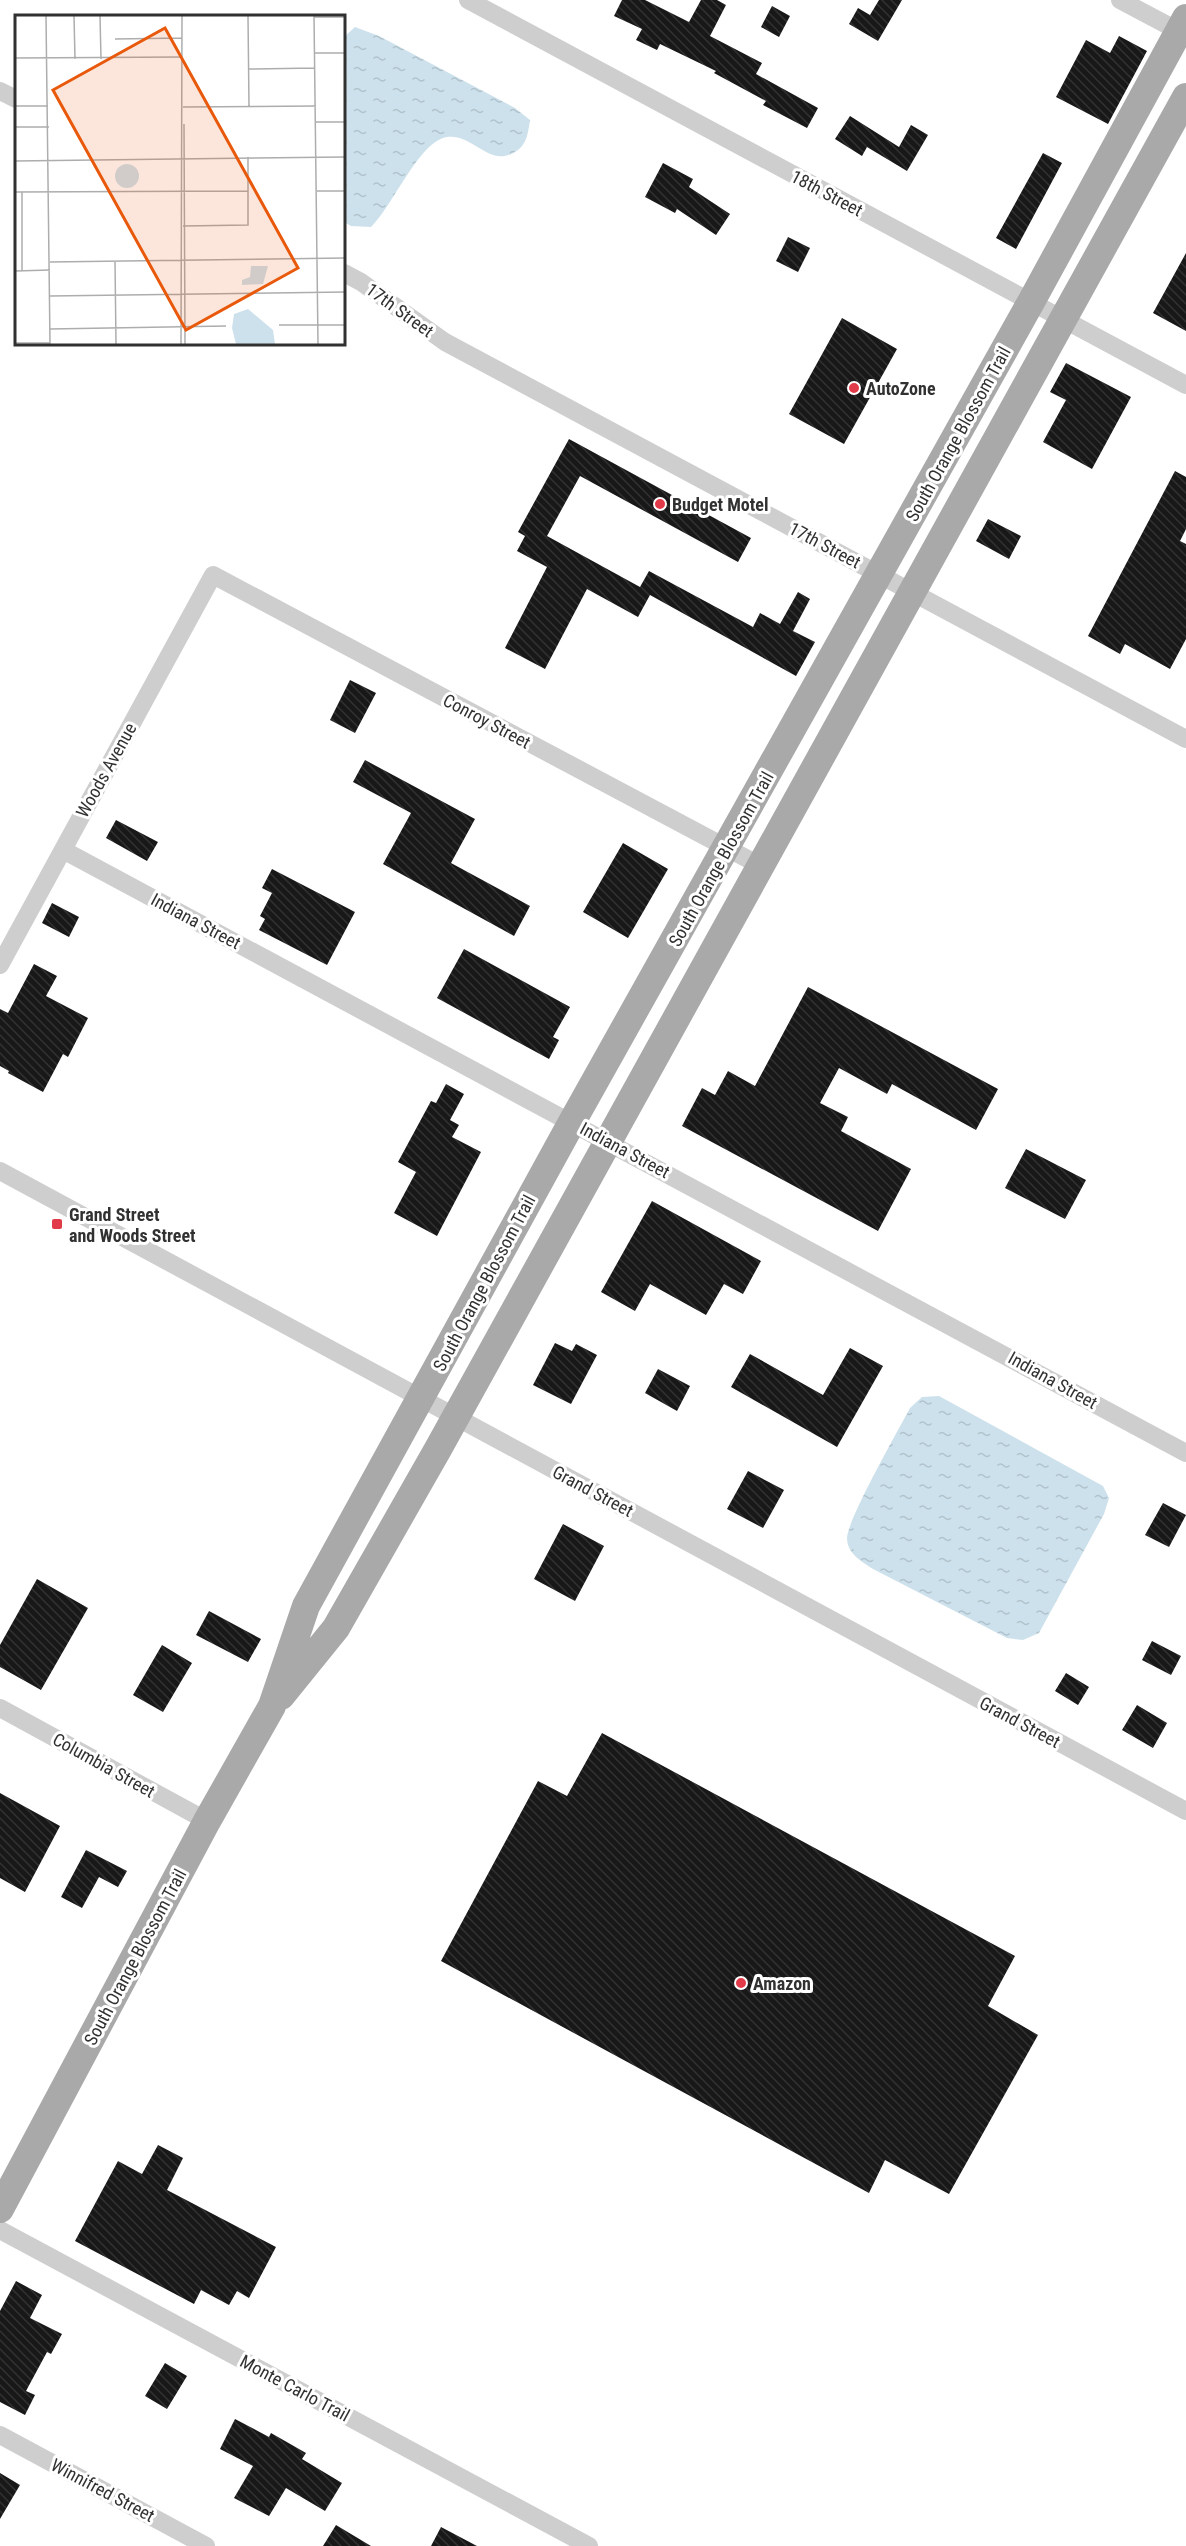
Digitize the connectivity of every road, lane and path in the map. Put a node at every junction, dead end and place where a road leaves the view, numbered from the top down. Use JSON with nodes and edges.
{"nodes":[{"id":1,"x":468,"y":0,"type":"edge"},
{"id":2,"x":1120,"y":0,"type":"edge"},
{"id":3,"x":1184,"y":28,"type":"edge"},
{"id":4,"x":0,"y":91,"type":"edge"},
{"id":5,"x":1186,"y":97,"type":"edge"},
{"id":6,"x":15,"y":98,"type":"edge"},
{"id":7,"x":345,"y":274,"type":"edge"},
{"id":8,"x":1031,"y":302,"type":"junction"},
{"id":9,"x":1064,"y":321,"type":"junction"},
{"id":10,"x":1186,"y":385,"type":"edge"},
{"id":11,"x":213,"y":575,"type":"joint"},
{"id":12,"x":880,"y":575,"type":"junction"},
{"id":13,"x":913,"y":592,"type":"junction"},
{"id":14,"x":1186,"y":739,"type":"edge"},
{"id":15,"x":727,"y":849,"type":"junction"},
{"id":16,"x":63,"y":850,"type":"junction"},
{"id":17,"x":761,"y":866,"type":"junction"},
{"id":18,"x":0,"y":964,"type":"edge"},
{"id":19,"x":572,"y":1122,"type":"junction"},
{"id":20,"x":608,"y":1141,"type":"junction"},
{"id":21,"x":0,"y":1171,"type":"edge"},
{"id":22,"x":422,"y":1398,"type":"junction"},
{"id":23,"x":456,"y":1418,"type":"junction"},
{"id":24,"x":1186,"y":1453,"type":"edge"},
{"id":25,"x":272,"y":1706,"type":"junction"},
{"id":26,"x":0,"y":1708,"type":"edge"},
{"id":27,"x":1186,"y":1810,"type":"edge"},
{"id":28,"x":207,"y":1821,"type":"junction"},
{"id":29,"x":0,"y":2209,"type":"edge"},
{"id":30,"x":0,"y":2230,"type":"edge"},
{"id":31,"x":0,"y":2434,"type":"edge"},
{"id":32,"x":206,"y":2546,"type":"edge"},
{"id":33,"x":589,"y":2546,"type":"edge"}],
"edges":[{"from":1,"to":8,"type":"street","name":"18th Street"},
{"from":2,"to":3,"type":"street"},
{"from":3,"to":8,"type":"main road","name":"South Orange Blossom Trail"},
{"from":4,"to":6,"type":"street"},
{"from":5,"to":9,"type":"main road","name":"South Orange Blossom Trail"},
{"from":7,"to":12,"type":"street","name":"17th Street"},
{"from":8,"to":9,"type":"street","name":"18th Street"},
{"from":8,"to":12,"type":"main road","name":"South Orange Blossom Trail"},
{"from":9,"to":10,"type":"street","name":"18th Street"},
{"from":9,"to":13,"type":"main road","name":"South Orange Blossom Trail"},
{"from":11,"to":15,"type":"street","name":"Conroy Street"},
{"from":11,"to":16,"type":"street","name":"Woods Avenue"},
{"from":12,"to":13,"type":"street","name":"17th Street"},
{"from":12,"to":15,"type":"main road","name":"South Orange Blossom Trail"},
{"from":13,"to":14,"type":"street","name":"17th Street"},
{"from":13,"to":17,"type":"main road","name":"South Orange Blossom Trail"},
{"from":15,"to":17,"type":"street","name":"Conroy Street"},
{"from":15,"to":19,"type":"main road","name":"South Orange Blossom Trail"},
{"from":16,"to":18,"type":"street","name":"Woods Avenue"},
{"from":16,"to":19,"type":"street","name":"Indiana Street"},
{"from":17,"to":20,"type":"main road","name":"South Orange Blossom Trail"},
{"from":19,"to":20,"type":"street","name":"Indiana Street"},
{"from":19,"to":22,"type":"main road","name":"South Orange Blossom Trail"},
{"from":20,"to":23,"type":"main road","name":"South Orange Blossom Trail"},
{"from":20,"to":24,"type":"street","name":"Indiana Street"},
{"from":21,"to":22,"type":"street","name":"Grand Street"},
{"from":22,"to":23,"type":"street","name":"Grand Street"},
{"from":22,"to":25,"type":"main road","name":"South Orange Blossom Trail"},
{"from":23,"to":25,"type":"main road","name":"South Orange Blossom Trail"},
{"from":23,"to":27,"type":"street","name":"Grand Street"},
{"from":25,"to":28,"type":"main road","name":"South Orange Blossom Trail"},
{"from":26,"to":28,"type":"street","name":"Columbia Street"},
{"from":28,"to":29,"type":"main road","name":"South Orange Blossom Trail"},
{"from":30,"to":33,"type":"street","name":"Monte Carlo Trail"},
{"from":31,"to":32,"type":"street","name":"Winnifred Street"}]}
